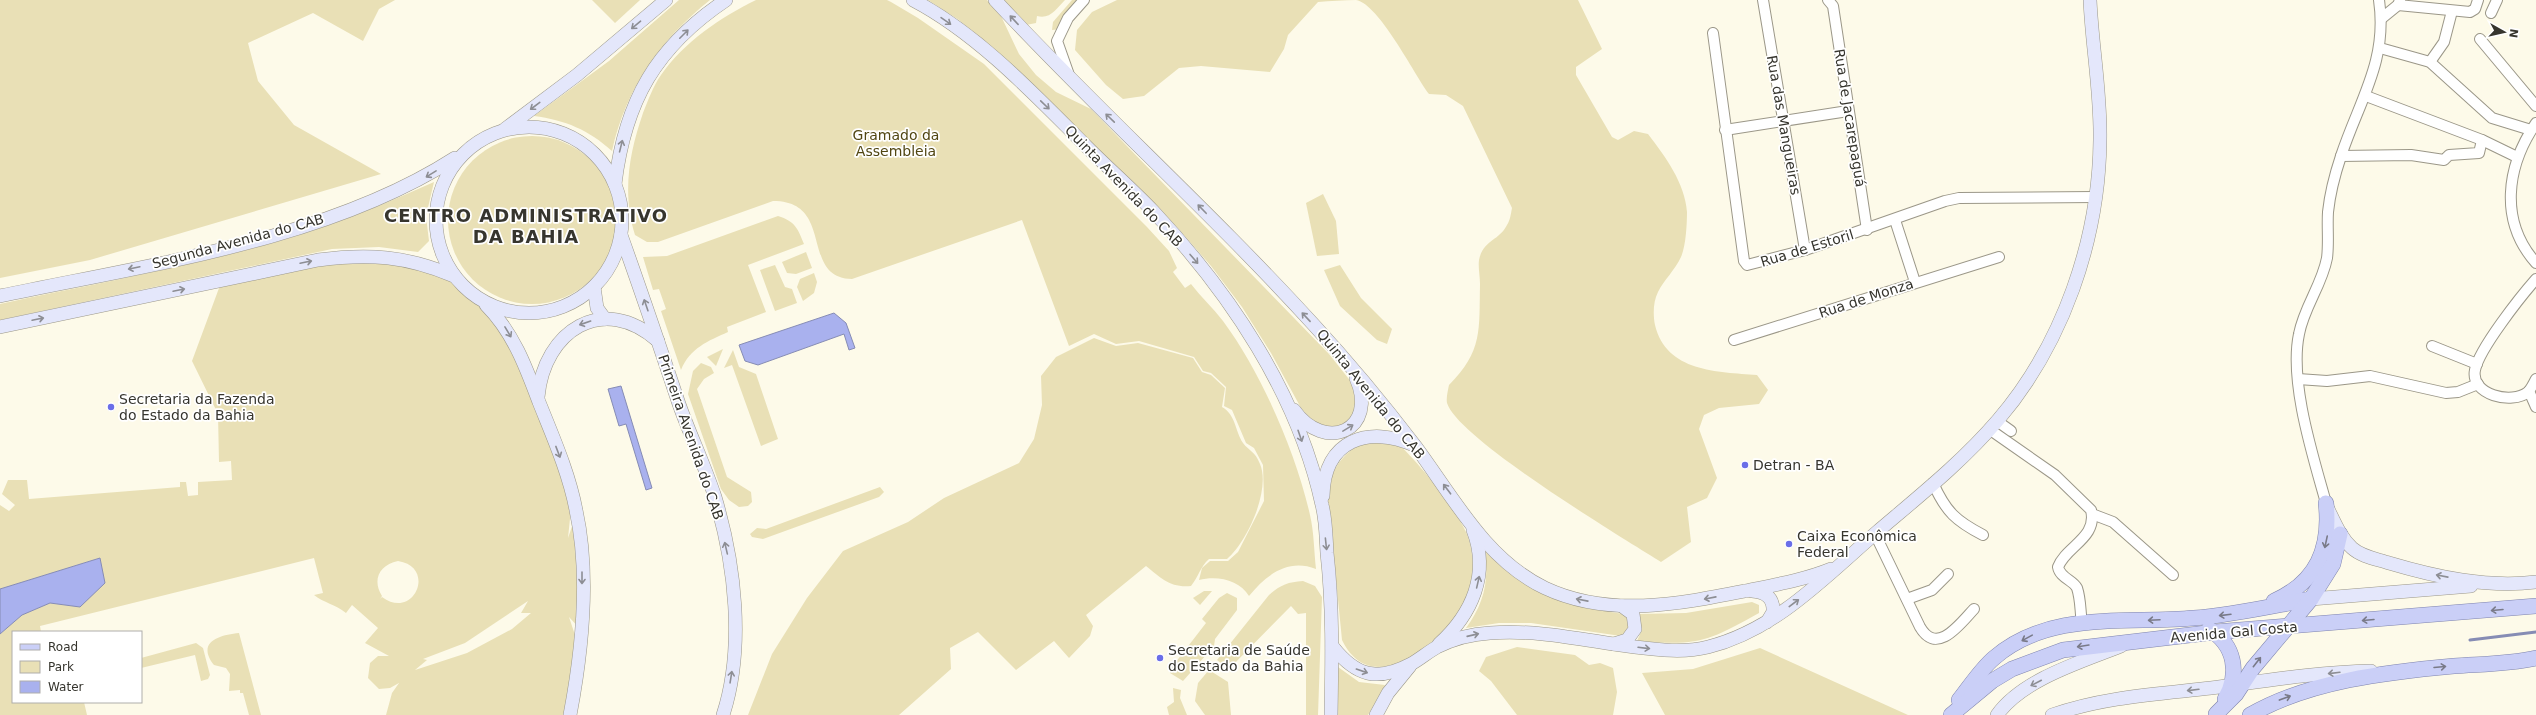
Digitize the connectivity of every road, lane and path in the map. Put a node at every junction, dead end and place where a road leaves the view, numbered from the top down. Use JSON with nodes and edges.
{"nodes":[{"id":1,"x":666,"y":0,"type":"edge"},
{"id":2,"x":726,"y":0,"type":"edge"},
{"id":3,"x":913,"y":0,"type":"edge"},
{"id":4,"x":995,"y":0,"type":"edge"},
{"id":5,"x":1084,"y":0,"type":"edge"},
{"id":6,"x":1767,"y":0,"type":"edge"},
{"id":7,"x":2380,"y":0,"type":"edge"},
{"id":8,"x":2478,"y":0,"type":"edge"},
{"id":9,"x":2497,"y":0,"type":"edge"},
{"id":10,"x":1830,"y":3,"type":"edge"},
{"id":11,"x":2399,"y":3,"type":"edge"},
{"id":12,"x":2088,"y":8,"type":"edge"},
{"id":13,"x":2452,"y":12,"type":"junction"},
{"id":14,"x":2491,"y":12,"type":"dead end"},
{"id":15,"x":2382,"y":18,"type":"junction"},
{"id":16,"x":1713,"y":33,"type":"dead end"},
{"id":17,"x":2480,"y":39,"type":"dead end"},
{"id":18,"x":2380,"y":48,"type":"junction"},
{"id":19,"x":2430,"y":62,"type":"junction"},
{"id":20,"x":1071,"y":80,"type":"junction"},
{"id":21,"x":2366,"y":96,"type":"junction"},
{"id":22,"x":2536,"y":106,"type":"edge"},
{"id":23,"x":1848,"y":110,"type":"junction"},
{"id":24,"x":1783,"y":121,"type":"junction"},
{"id":25,"x":2534,"y":126,"type":"edge"},
{"id":26,"x":503,"y":130,"type":"junction"},
{"id":27,"x":1726,"y":130,"type":"junction"},
{"id":28,"x":2482,"y":140,"type":"junction"},
{"id":29,"x":464,"y":153,"type":"junction"},
{"id":30,"x":2341,"y":156,"type":"junction"},
{"id":31,"x":2517,"y":156,"type":"junction"},
{"id":32,"x":615,"y":184,"type":"junction"},
{"id":33,"x":2096,"y":197,"type":"junction"},
{"id":34,"x":1895,"y":220,"type":"junction"},
{"id":35,"x":1867,"y":230,"type":"junction"},
{"id":36,"x":621,"y":235,"type":"junction"},
{"id":37,"x":1805,"y":250,"type":"junction"},
{"id":38,"x":1999,"y":257,"type":"dead end"},
{"id":39,"x":2536,"y":263,"type":"edge"},
{"id":40,"x":454,"y":276,"type":"junction"},
{"id":41,"x":2536,"y":279,"type":"edge"},
{"id":42,"x":1915,"y":282,"type":"junction"},
{"id":43,"x":594,"y":287,"type":"junction"},
{"id":44,"x":0,"y":296,"type":"edge"},
{"id":45,"x":483,"y":302,"type":"junction"},
{"id":46,"x":605,"y":319,"type":"junction"},
{"id":47,"x":0,"y":327,"type":"edge"},
{"id":48,"x":1734,"y":340,"type":"dead end"},
{"id":49,"x":659,"y":342,"type":"junction"},
{"id":50,"x":2432,"y":346,"type":"dead end"},
{"id":51,"x":2477,"y":364,"type":"junction"},
{"id":52,"x":1351,"y":367,"type":"junction"},
{"id":53,"x":2298,"y":379,"type":"junction"},
{"id":54,"x":2536,"y":379,"type":"edge"},
{"id":55,"x":2478,"y":384,"type":"junction"},
{"id":56,"x":2529,"y":391,"type":"junction"},
{"id":57,"x":1284,"y":396,"type":"junction"},
{"id":58,"x":538,"y":398,"type":"junction"},
{"id":59,"x":2536,"y":407,"type":"edge"},
{"id":60,"x":1993,"y":425,"type":"junction"},
{"id":61,"x":2011,"y":431,"type":"dead end"},
{"id":62,"x":1415,"y":446,"type":"junction"},
{"id":63,"x":1933,"y":483,"type":"junction"},
{"id":64,"x":2326,"y":503,"type":"junction"},
{"id":65,"x":1323,"y":506,"type":"junction"},
{"id":66,"x":2092,"y":514,"type":"junction"},
{"id":67,"x":1469,"y":521,"type":"junction"},
{"id":68,"x":1875,"y":534,"type":"junction"},
{"id":69,"x":2340,"y":534,"type":"junction"},
{"id":70,"x":1984,"y":535,"type":"dead end"},
{"id":71,"x":1838,"y":566,"type":"junction"},
{"id":72,"x":1948,"y":574,"type":"dead end"},
{"id":73,"x":2173,"y":575,"type":"dead end"},
{"id":74,"x":2536,"y":582,"type":"edge"},
{"id":75,"x":2501,"y":584,"type":"junction"},
{"id":76,"x":1749,"y":590,"type":"junction"},
{"id":77,"x":2311,"y":598,"type":"junction"},
{"id":78,"x":1907,"y":599,"type":"junction"},
{"id":79,"x":1622,"y":606,"type":"junction"},
{"id":80,"x":2536,"y":606,"type":"edge"},
{"id":81,"x":1974,"y":609,"type":"dead end"},
{"id":82,"x":2256,"y":609,"type":"junction"},
{"id":83,"x":2193,"y":618,"type":"junction"},
{"id":84,"x":2082,"y":623,"type":"junction"},
{"id":85,"x":1762,"y":626,"type":"junction"},
{"id":86,"x":2286,"y":626,"type":"junction"},
{"id":87,"x":2215,"y":632,"type":"junction"},
{"id":88,"x":2136,"y":640,"type":"junction"},
{"id":89,"x":1612,"y":644,"type":"junction"},
{"id":90,"x":1333,"y":647,"type":"junction"},
{"id":91,"x":1434,"y":648,"type":"junction"},
{"id":92,"x":2536,"y":658,"type":"edge"},
{"id":93,"x":1413,"y":663,"type":"junction"},
{"id":94,"x":2401,"y":670,"type":"junction"},
{"id":95,"x":2237,"y":684,"type":"junction"},
{"id":96,"x":2215,"y":714,"type":"edge"},
{"id":97,"x":570,"y":715,"type":"edge"},
{"id":98,"x":723,"y":715,"type":"edge"},
{"id":99,"x":1331,"y":715,"type":"edge"},
{"id":100,"x":1376,"y":715,"type":"edge"},
{"id":101,"x":1949,"y":715,"type":"edge"},
{"id":102,"x":1997,"y":715,"type":"edge"},
{"id":103,"x":2052,"y":715,"type":"edge"},
{"id":104,"x":2250,"y":715,"type":"edge"}],
"edges":[{"from":1,"to":26,"type":"main road","one_way":true},
{"from":32,"to":2,"type":"main road","one_way":true},
{"from":3,"to":57,"type":"main road","name":"Quinta Avenida do CAB","one_way":true},
{"from":20,"to":4,"type":"main road","name":"Quinta Avenida do CAB","one_way":true},
{"from":5,"to":20,"type":"street"},
{"from":6,"to":24,"type":"street","name":"Rua das Mangueiras"},
{"from":7,"to":15,"type":"street"},
{"from":8,"to":13,"type":"street"},
{"from":9,"to":14,"type":"street"},
{"from":10,"to":23,"type":"street","name":"Rua de Jacarepaguá"},
{"from":11,"to":13,"type":"street"},
{"from":11,"to":15,"type":"street"},
{"from":12,"to":33,"type":"main road"},
{"from":13,"to":19,"type":"street"},
{"from":15,"to":18,"type":"street"},
{"from":16,"to":27,"type":"street","name":"Rua de Estoril"},
{"from":17,"to":22,"type":"street"},
{"from":18,"to":19,"type":"street"},
{"from":18,"to":21,"type":"street"},
{"from":19,"to":25,"type":"street"},
{"from":52,"to":20,"type":"main road","name":"Quinta Avenida do CAB","one_way":true},
{"from":21,"to":28,"type":"street"},
{"from":21,"to":30,"type":"street"},
{"from":23,"to":24,"type":"street"},
{"from":23,"to":35,"type":"street","name":"Rua de Jacarepaguá"},
{"from":24,"to":27,"type":"street"},
{"from":24,"to":37,"type":"street","name":"Rua das Mangueiras"},
{"from":25,"to":31,"type":"street"},
{"from":26,"to":29,"type":"main road"},
{"from":26,"to":32,"type":"main road"},
{"from":27,"to":37,"type":"street","name":"Rua de Estoril"},
{"from":28,"to":30,"type":"street"},
{"from":28,"to":31,"type":"street"},
{"from":29,"to":40,"type":"main road"},
{"from":29,"to":44,"type":"main road","name":"Segunda Avenida do CAB","one_way":true},
{"from":30,"to":53,"type":"street"},
{"from":31,"to":39,"type":"street"},
{"from":32,"to":36,"type":"main road"},
{"from":33,"to":34,"type":"street","name":"Rua de Estoril"},
{"from":33,"to":60,"type":"main road"},
{"from":34,"to":35,"type":"street","name":"Rua de Estoril"},
{"from":34,"to":42,"type":"street"},
{"from":35,"to":37,"type":"street","name":"Rua de Estoril"},
{"from":36,"to":43,"type":"main road"},
{"from":49,"to":36,"type":"main road","name":"Primeira Avenida do CAB","one_way":true},
{"from":38,"to":42,"type":"street","name":"Rua de Monza"},
{"from":40,"to":45,"type":"main road"},
{"from":47,"to":40,"type":"main road","one_way":true},
{"from":41,"to":51,"type":"street"},
{"from":42,"to":48,"type":"street","name":"Rua de Monza"},
{"from":43,"to":45,"type":"main road"},
{"from":43,"to":46,"type":"main road"},
{"from":45,"to":58,"type":"main road","one_way":true},
{"from":46,"to":49,"type":"main road"},
{"from":46,"to":58,"type":"main road","one_way":true},
{"from":98,"to":49,"type":"main road","name":"Primeira Avenida do CAB","one_way":true},
{"from":50,"to":51,"type":"street"},
{"from":51,"to":55,"type":"street"},
{"from":57,"to":52,"type":"main road","one_way":true},
{"from":52,"to":62,"type":"main road","name":"Quinta Avenida do CAB"},
{"from":53,"to":55,"type":"street"},
{"from":53,"to":64,"type":"street"},
{"from":54,"to":56,"type":"street"},
{"from":55,"to":56,"type":"street"},
{"from":56,"to":59,"type":"street"},
{"from":57,"to":65,"type":"main road","name":"Quinta Avenida do CAB","one_way":true},
{"from":58,"to":97,"type":"main road","one_way":true},
{"from":60,"to":61,"type":"street"},
{"from":60,"to":63,"type":"main road"},
{"from":60,"to":66,"type":"street"},
{"from":62,"to":65,"type":"main road"},
{"from":67,"to":62,"type":"main road","name":"Quinta Avenida do CAB","one_way":true},
{"from":63,"to":68,"type":"main road"},
{"from":63,"to":70,"type":"street"},
{"from":64,"to":69,"type":"main road"},
{"from":64,"to":82,"type":"main road","one_way":true},
{"from":65,"to":90,"type":"main road","name":"Quinta Avenida do CAB","one_way":true},
{"from":66,"to":73,"type":"street"},
{"from":66,"to":84,"type":"street"},
{"from":79,"to":67,"type":"main road","one_way":true},
{"from":91,"to":67,"type":"main road","one_way":true},
{"from":68,"to":71,"type":"main road"},
{"from":68,"to":78,"type":"street"},
{"from":75,"to":69,"type":"main road","one_way":true},
{"from":69,"to":77,"type":"main road"},
{"from":71,"to":76,"type":"main road"},
{"from":85,"to":71,"type":"main road","one_way":true},
{"from":72,"to":78,"type":"street"},
{"from":74,"to":75,"type":"main road"},
{"from":75,"to":77,"type":"main road"},
{"from":76,"to":79,"type":"main road","one_way":true},
{"from":76,"to":85,"type":"main road"},
{"from":77,"to":82,"type":"main road"},
{"from":77,"to":86,"type":"main road"},
{"from":78,"to":81,"type":"street"},
{"from":79,"to":89,"type":"main road"},
{"from":80,"to":86,"type":"main road","name":"Avenida Gal Costa","one_way":true},
{"from":82,"to":83,"type":"main road","one_way":true},
{"from":83,"to":84,"type":"main road","one_way":true},
{"from":83,"to":87,"type":"main road"},
{"from":84,"to":101,"type":"main road","one_way":true},
{"from":89,"to":85,"type":"main road","one_way":true},
{"from":86,"to":87,"type":"main road","name":"Avenida Gal Costa"},
{"from":95,"to":86,"type":"main road","one_way":true},
{"from":87,"to":88,"type":"main road","name":"Avenida Gal Costa"},
{"from":87,"to":95,"type":"main road"},
{"from":88,"to":101,"type":"main road","name":"Avenida Gal Costa","one_way":true},
{"from":88,"to":102,"type":"main road","one_way":true},
{"from":91,"to":89,"type":"main road","one_way":true},
{"from":90,"to":93,"type":"main road","one_way":true},
{"from":90,"to":99,"type":"main road","name":"Quinta Avenida do CAB"},
{"from":91,"to":93,"type":"main road"},
{"from":94,"to":92,"type":"main road","one_way":true},
{"from":93,"to":100,"type":"main road"},
{"from":94,"to":95,"type":"main road","one_way":true},
{"from":104,"to":94,"type":"main road","one_way":true},
{"from":95,"to":96,"type":"main road"},
{"from":95,"to":103,"type":"main road","one_way":true}]}
